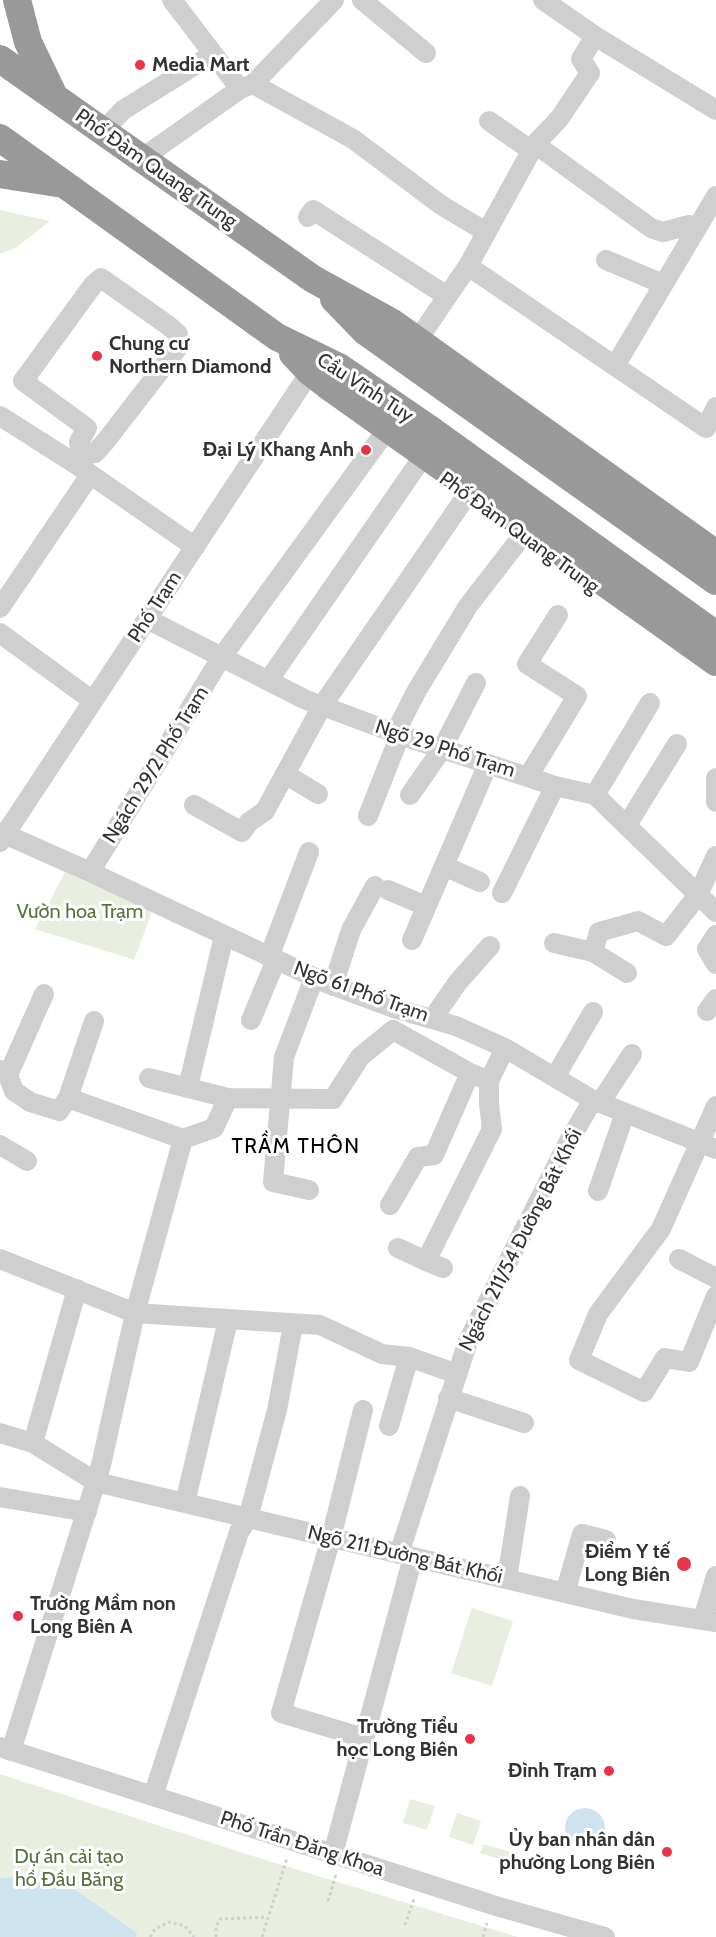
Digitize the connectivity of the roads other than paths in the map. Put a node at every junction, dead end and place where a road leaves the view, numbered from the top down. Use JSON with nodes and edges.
{"nodes":[{"id":1,"x":17,"y":0,"type":"edge"},
{"id":2,"x":172,"y":0,"type":"edge"},
{"id":3,"x":362,"y":0,"type":"edge"},
{"id":4,"x":550,"y":2,"type":"edge"},
{"id":5,"x":323,"y":4,"type":"edge"},
{"id":6,"x":595,"y":36,"type":"junction"},
{"id":7,"x":426,"y":53,"type":"dead end"},
{"id":8,"x":213,"y":54,"type":"junction"},
{"id":9,"x":0,"y":58,"type":"edge"},
{"id":10,"x":247,"y":87,"type":"junction"},
{"id":11,"x":56,"y":98,"type":"junction"},
{"id":12,"x":716,"y":110,"type":"edge"},
{"id":13,"x":489,"y":121,"type":"dead end"},
{"id":14,"x":103,"y":131,"type":"junction"},
{"id":15,"x":0,"y":138,"type":"edge"},
{"id":16,"x":533,"y":148,"type":"junction"},
{"id":17,"x":141,"y":159,"type":"junction"},
{"id":18,"x":0,"y":174,"type":"edge"},
{"id":19,"x":62,"y":184,"type":"junction"},
{"id":20,"x":716,"y":196,"type":"edge"},
{"id":21,"x":308,"y":217,"type":"dead end"},
{"id":22,"x":698,"y":227,"type":"junction"},
{"id":23,"x":486,"y":232,"type":"junction"},
{"id":24,"x":606,"y":260,"type":"dead end"},
{"id":25,"x":468,"y":266,"type":"junction"},
{"id":26,"x":313,"y":279,"type":"junction"},
{"id":27,"x":663,"y":284,"type":"junction"},
{"id":28,"x":447,"y":296,"type":"junction"},
{"id":29,"x":377,"y":313,"type":"junction"},
{"id":30,"x":421,"y":335,"type":"junction"},
{"id":31,"x":277,"y":337,"type":"junction"},
{"id":32,"x":615,"y":366,"type":"junction"},
{"id":33,"x":318,"y":378,"type":"junction"},
{"id":34,"x":463,"y":385,"type":"junction"},
{"id":35,"x":716,"y":407,"type":"edge"},
{"id":36,"x":0,"y":416,"type":"edge"},
{"id":37,"x":383,"y":435,"type":"junction"},
{"id":38,"x":423,"y":446,"type":"junction"},
{"id":39,"x":78,"y":459,"type":"junction"},
{"id":40,"x":90,"y":475,"type":"junction"},
{"id":41,"x":467,"y":495,"type":"junction"},
{"id":42,"x":523,"y":535,"type":"junction"},
{"id":43,"x":716,"y":542,"type":"edge"},
{"id":44,"x":195,"y":547,"type":"junction"},
{"id":45,"x":716,"y":554,"type":"edge"},
{"id":46,"x":716,"y":581,"type":"edge"},
{"id":47,"x":0,"y":608,"type":"edge"},
{"id":48,"x":558,"y":615,"type":"dead end"},
{"id":49,"x":147,"y":619,"type":"junction"},
{"id":50,"x":0,"y":633,"type":"edge"},
{"id":51,"x":716,"y":635,"type":"edge"},
{"id":52,"x":221,"y":658,"type":"junction"},
{"id":53,"x":716,"y":662,"type":"edge"},
{"id":54,"x":716,"y":676,"type":"edge"},
{"id":55,"x":268,"y":681,"type":"junction"},
{"id":56,"x":476,"y":683,"type":"dead end"},
{"id":57,"x":93,"y":702,"type":"junction"},
{"id":58,"x":650,"y":703,"type":"dead end"},
{"id":59,"x":322,"y":706,"type":"junction"},
{"id":60,"x":397,"y":734,"type":"junction"},
{"id":61,"x":677,"y":744,"type":"dead end"},
{"id":62,"x":442,"y":749,"type":"junction"},
{"id":63,"x":488,"y":764,"type":"junction"},
{"id":64,"x":285,"y":774,"type":"junction"},
{"id":65,"x":528,"y":777,"type":"junction"},
{"id":66,"x":716,"y":778,"type":"edge"},
{"id":67,"x":555,"y":786,"type":"junction"},
{"id":68,"x":318,"y":794,"type":"dead end"},
{"id":69,"x":410,"y":795,"type":"dead end"},
{"id":70,"x":595,"y":795,"type":"junction"},
{"id":71,"x":716,"y":802,"type":"edge"},
{"id":72,"x":194,"y":805,"type":"dead end"},
{"id":73,"x":368,"y":816,"type":"dead end"},
{"id":74,"x":627,"y":825,"type":"junction"},
{"id":75,"x":2,"y":836,"type":"edge"},
{"id":76,"x":309,"y":852,"type":"dead end"},
{"id":77,"x":716,"y":856,"type":"edge"},
{"id":78,"x":444,"y":866,"type":"junction"},
{"id":79,"x":90,"y":872,"type":"junction"},
{"id":80,"x":480,"y":882,"type":"dead end"},
{"id":81,"x":502,"y":893,"type":"dead end"},
{"id":82,"x":698,"y":895,"type":"junction"},
{"id":83,"x":426,"y":906,"type":"junction"},
{"id":84,"x":716,"y":912,"type":"edge"},
{"id":85,"x":716,"y":935,"type":"edge"},
{"id":86,"x":224,"y":936,"type":"junction"},
{"id":87,"x":412,"y":939,"type":"dead end"},
{"id":88,"x":554,"y":944,"type":"dead end"},
{"id":89,"x":490,"y":946,"type":"dead end"},
{"id":90,"x":593,"y":952,"type":"junction"},
{"id":91,"x":272,"y":959,"type":"junction"},
{"id":92,"x":716,"y":964,"type":"edge"},
{"id":93,"x":627,"y":972,"type":"dead end"},
{"id":94,"x":314,"y":978,"type":"junction"},
{"id":95,"x":333,"y":986,"type":"junction"},
{"id":96,"x":44,"y":994,"type":"dead end"},
{"id":97,"x":593,"y":1012,"type":"dead end"},
{"id":98,"x":433,"y":1018,"type":"junction"},
{"id":99,"x":251,"y":1020,"type":"dead end"},
{"id":100,"x":94,"y":1021,"type":"dead end"},
{"id":101,"x":505,"y":1048,"type":"junction"},
{"id":102,"x":632,"y":1054,"type":"dead end"},
{"id":103,"x":4,"y":1072,"type":"edge"},
{"id":104,"x":470,"y":1074,"type":"junction"},
{"id":105,"x":555,"y":1077,"type":"junction"},
{"id":106,"x":149,"y":1078,"type":"dead end"},
{"id":107,"x":489,"y":1081,"type":"junction"},
{"id":108,"x":188,"y":1087,"type":"junction"},
{"id":109,"x":68,"y":1098,"type":"junction"},
{"id":110,"x":228,"y":1098,"type":"junction"},
{"id":111,"x":280,"y":1099,"type":"junction"},
{"id":112,"x":597,"y":1101,"type":"junction"},
{"id":113,"x":716,"y":1107,"type":"edge"},
{"id":114,"x":625,"y":1113,"type":"junction"},
{"id":115,"x":183,"y":1139,"type":"junction"},
{"id":116,"x":0,"y":1145,"type":"edge"},
{"id":117,"x":707,"y":1146,"type":"edge"},
{"id":118,"x":27,"y":1161,"type":"dead end"},
{"id":119,"x":309,"y":1190,"type":"dead end"},
{"id":120,"x":598,"y":1191,"type":"dead end"},
{"id":121,"x":390,"y":1205,"type":"dead end"},
{"id":122,"x":398,"y":1248,"type":"dead end"},
{"id":123,"x":0,"y":1259,"type":"edge"},
{"id":124,"x":679,"y":1259,"type":"dead end"},
{"id":125,"x":716,"y":1278,"type":"edge"},
{"id":126,"x":77,"y":1289,"type":"junction"},
{"id":127,"x":716,"y":1296,"type":"edge"},
{"id":128,"x":135,"y":1313,"type":"junction"},
{"id":129,"x":228,"y":1320,"type":"junction"},
{"id":130,"x":293,"y":1325,"type":"junction"},
{"id":131,"x":409,"y":1357,"type":"junction"},
{"id":132,"x":457,"y":1374,"type":"junction"},
{"id":133,"x":448,"y":1398,"type":"junction"},
{"id":134,"x":363,"y":1410,"type":"dead end"},
{"id":135,"x":524,"y":1423,"type":"dead end"},
{"id":136,"x":389,"y":1426,"type":"dead end"},
{"id":137,"x":0,"y":1433,"type":"edge"},
{"id":138,"x":33,"y":1443,"type":"junction"},
{"id":139,"x":96,"y":1482,"type":"junction"},
{"id":140,"x":520,"y":1496,"type":"dead end"},
{"id":141,"x":0,"y":1497,"type":"edge"},
{"id":142,"x":185,"y":1503,"type":"junction"},
{"id":143,"x":87,"y":1512,"type":"junction"},
{"id":144,"x":248,"y":1518,"type":"junction"},
{"id":145,"x":331,"y":1538,"type":"junction"},
{"id":146,"x":606,"y":1540,"type":"dead end"},
{"id":147,"x":406,"y":1555,"type":"junction"},
{"id":148,"x":716,"y":1576,"type":"edge"},
{"id":149,"x":507,"y":1579,"type":"junction"},
{"id":150,"x":565,"y":1593,"type":"junction"},
{"id":151,"x":710,"y":1620,"type":"edge"},
{"id":152,"x":364,"y":1738,"type":"junction"},
{"id":153,"x":6,"y":1749,"type":"edge"},
{"id":154,"x":153,"y":1796,"type":"junction"},
{"id":155,"x":333,"y":1854,"type":"junction"},
{"id":156,"x":605,"y":1937,"type":"edge"}],
"edges":[{"from":1,"to":11,"type":"highway"},
{"from":2,"to":8,"type":"street"},
{"from":3,"to":7,"type":"street"},
{"from":4,"to":6,"type":"street"},
{"from":5,"to":10,"type":"street"},
{"from":6,"to":12,"type":"street"},
{"from":6,"to":16,"type":"street"},
{"from":8,"to":10,"type":"street"},
{"from":8,"to":14,"type":"street"},
{"from":9,"to":11,"type":"highway","name":"Phố Đàm Quang Trung"},
{"from":10,"to":17,"type":"street"},
{"from":10,"to":23,"type":"street"},
{"from":11,"to":14,"type":"highway","name":"Phố Đàm Quang Trung"},
{"from":13,"to":16,"type":"street"},
{"from":14,"to":17,"type":"highway","name":"Phố Đàm Quang Trung"},
{"from":15,"to":19,"type":"highway"},
{"from":16,"to":22,"type":"street"},
{"from":16,"to":23,"type":"street"},
{"from":17,"to":26,"type":"highway","name":"Phố Đàm Quang Trung"},
{"from":18,"to":19,"type":"highway"},
{"from":19,"to":31,"type":"highway"},
{"from":20,"to":22,"type":"street"},
{"from":21,"to":28,"type":"street"},
{"from":22,"to":27,"type":"street"},
{"from":23,"to":25,"type":"street"},
{"from":24,"to":27,"type":"street"},
{"from":25,"to":28,"type":"street"},
{"from":25,"to":32,"type":"street"},
{"from":26,"to":29,"type":"highway"},
{"from":26,"to":34,"type":"highway"},
{"from":27,"to":32,"type":"street"},
{"from":28,"to":30,"type":"street"},
{"from":29,"to":30,"type":"street"},
{"from":29,"to":34,"type":"highway"},
{"from":30,"to":43,"type":"street"},
{"from":31,"to":33,"type":"highway","name":"Cầu Vĩnh Tuy"},
{"from":31,"to":38,"type":"highway","name":"Cầu Vĩnh Tuy"},
{"from":32,"to":35,"type":"street"},
{"from":33,"to":37,"type":"street","name":"Phố Đàm Quang Trung"},
{"from":33,"to":38,"type":"highway","name":"Cầu Vĩnh Tuy"},
{"from":33,"to":44,"type":"street","name":"Phố Trạm"},
{"from":34,"to":45,"type":"highway"},
{"from":34,"to":46,"type":"highway"},
{"from":36,"to":39,"type":"street"},
{"from":37,"to":38,"type":"street","name":"Phố Đàm Quang Trung"},
{"from":37,"to":52,"type":"street","name":"Ngách 29/2 Phố Trạm"},
{"from":38,"to":41,"type":"street","name":"Phố Đàm Quang Trung"},
{"from":38,"to":51,"type":"highway","name":"Cầu Vĩnh Tuy"},
{"from":38,"to":53,"type":"highway","name":"Cầu Vĩnh Tuy"},
{"from":38,"to":55,"type":"street"},
{"from":39,"to":39,"type":"street"},
{"from":39,"to":40,"type":"street"},
{"from":40,"to":44,"type":"street"},
{"from":40,"to":47,"type":"street"},
{"from":41,"to":42,"type":"street","name":"Phố Đàm Quang Trung"},
{"from":41,"to":59,"type":"street"},
{"from":42,"to":54,"type":"street","name":"Phố Đàm Quang Trung"},
{"from":42,"to":60,"type":"street"},
{"from":44,"to":49,"type":"street","name":"Phố Trạm"},
{"from":48,"to":65,"type":"street"},
{"from":49,"to":52,"type":"street","name":"Ngõ 29 Phố Trạm"},
{"from":49,"to":57,"type":"street","name":"Phố Trạm"},
{"from":50,"to":57,"type":"street"},
{"from":52,"to":55,"type":"street","name":"Ngõ 29 Phố Trạm"},
{"from":52,"to":79,"type":"street","name":"Ngách 29/2 Phố Trạm"},
{"from":55,"to":59,"type":"street","name":"Ngõ 29 Phố Trạm"},
{"from":56,"to":62,"type":"street"},
{"from":57,"to":75,"type":"street","name":"Phố Trạm"},
{"from":58,"to":70,"type":"street"},
{"from":59,"to":60,"type":"street","name":"Ngõ 29 Phố Trạm"},
{"from":59,"to":64,"type":"street"},
{"from":60,"to":62,"type":"street","name":"Ngõ 29 Phố Trạm"},
{"from":60,"to":73,"type":"street"},
{"from":61,"to":74,"type":"street"},
{"from":62,"to":63,"type":"street","name":"Ngõ 29 Phố Trạm"},
{"from":62,"to":69,"type":"street"},
{"from":63,"to":65,"type":"street","name":"Ngõ 29 Phố Trạm"},
{"from":63,"to":78,"type":"street"},
{"from":64,"to":68,"type":"street"},
{"from":64,"to":72,"type":"street"},
{"from":65,"to":67,"type":"street","name":"Ngõ 29 Phố Trạm"},
{"from":66,"to":71,"type":"street"},
{"from":67,"to":70,"type":"street","name":"Ngõ 29 Phố Trạm"},
{"from":67,"to":81,"type":"street"},
{"from":70,"to":74,"type":"street"},
{"from":74,"to":82,"type":"street"},
{"from":75,"to":79,"type":"street","name":"Ngõ 61 Phố Trạm"},
{"from":76,"to":91,"type":"street"},
{"from":77,"to":82,"type":"street"},
{"from":78,"to":80,"type":"street"},
{"from":78,"to":83,"type":"street"},
{"from":79,"to":86,"type":"street","name":"Ngõ 61 Phố Trạm"},
{"from":82,"to":84,"type":"street"},
{"from":82,"to":90,"type":"street"},
{"from":83,"to":87,"type":"street"},
{"from":83,"to":95,"type":"street"},
{"from":85,"to":92,"type":"street"},
{"from":86,"to":91,"type":"street","name":"Ngõ 61 Phố Trạm"},
{"from":86,"to":108,"type":"street"},
{"from":88,"to":90,"type":"street"},
{"from":89,"to":98,"type":"street"},
{"from":90,"to":93,"type":"street"},
{"from":91,"to":94,"type":"street","name":"Ngõ 61 Phố Trạm"},
{"from":91,"to":99,"type":"street"},
{"from":94,"to":95,"type":"street","name":"Ngõ 61 Phố Trạm"},
{"from":94,"to":111,"type":"street"},
{"from":95,"to":98,"type":"street","name":"Ngõ 61 Phố Trạm"},
{"from":96,"to":103,"type":"street"},
{"from":97,"to":105,"type":"street"},
{"from":98,"to":101,"type":"street","name":"Ngõ 61 Phố Trạm"},
{"from":100,"to":109,"type":"street"},
{"from":101,"to":105,"type":"street","name":"Ngõ 61 Phố Trạm"},
{"from":101,"to":107,"type":"street"},
{"from":102,"to":112,"type":"street","name":"Ngách 211/54 Đường Bát Khối"},
{"from":103,"to":109,"type":"street"},
{"from":104,"to":107,"type":"street"},
{"from":104,"to":111,"type":"street"},
{"from":104,"to":121,"type":"street"},
{"from":105,"to":112,"type":"street","name":"Ngõ 61 Phố Trạm"},
{"from":106,"to":108,"type":"street"},
{"from":107,"to":122,"type":"street"},
{"from":108,"to":110,"type":"street"},
{"from":109,"to":115,"type":"street"},
{"from":110,"to":111,"type":"street"},
{"from":110,"to":115,"type":"street"},
{"from":111,"to":119,"type":"street"},
{"from":112,"to":114,"type":"street","name":"Ngõ 61 Phố Trạm"},
{"from":112,"to":132,"type":"street","name":"Ngách 211/54 Đường Bát Khối"},
{"from":113,"to":117,"type":"street"},
{"from":114,"to":117,"type":"street","name":"Ngõ 61 Phố Trạm"},
{"from":114,"to":120,"type":"street"},
{"from":115,"to":128,"type":"street"},
{"from":116,"to":118,"type":"street"},
{"from":117,"to":127,"type":"street"},
{"from":123,"to":126,"type":"street"},
{"from":124,"to":125,"type":"street"},
{"from":126,"to":128,"type":"street"},
{"from":126,"to":138,"type":"street"},
{"from":128,"to":129,"type":"street"},
{"from":128,"to":139,"type":"street"},
{"from":129,"to":130,"type":"street"},
{"from":129,"to":142,"type":"street"},
{"from":130,"to":131,"type":"street"},
{"from":130,"to":144,"type":"street"},
{"from":131,"to":132,"type":"street"},
{"from":131,"to":136,"type":"street"},
{"from":132,"to":133,"type":"street","name":"Ngách 211/54 Đường Bát Khối"},
{"from":133,"to":135,"type":"street"},
{"from":133,"to":147,"type":"street","name":"Ngách 211/54 Đường Bát Khối"},
{"from":134,"to":145,"type":"street"},
{"from":137,"to":138,"type":"street","name":"Ngõ 211 Đường Bát Khối"},
{"from":138,"to":139,"type":"street","name":"Ngõ 211 Đường Bát Khối"},
{"from":139,"to":142,"type":"street","name":"Ngõ 211 Đường Bát Khối"},
{"from":139,"to":143,"type":"street"},
{"from":140,"to":149,"type":"street"},
{"from":141,"to":143,"type":"street"},
{"from":142,"to":144,"type":"street","name":"Ngõ 211 Đường Bát Khối"},
{"from":143,"to":153,"type":"street"},
{"from":144,"to":145,"type":"street","name":"Ngõ 211 Đường Bát Khối"},
{"from":144,"to":154,"type":"street"},
{"from":145,"to":147,"type":"street","name":"Ngõ 211 Đường Bát Khối"},
{"from":145,"to":152,"type":"street"},
{"from":146,"to":150,"type":"street"},
{"from":147,"to":149,"type":"street","name":"Ngõ 211 Đường Bát Khối"},
{"from":147,"to":152,"type":"street","name":"Ngách 211/54 Đường Bát Khối"},
{"from":148,"to":151,"type":"street"},
{"from":149,"to":150,"type":"street","name":"Ngõ 211 Đường Bát Khối"},
{"from":150,"to":151,"type":"street","name":"Ngõ 211 Đường Bát Khối"},
{"from":152,"to":155,"type":"street","name":"Ngách 211/54 Đường Bát Khối"},
{"from":153,"to":154,"type":"street","name":"Phố Trần Đăng Khoa"},
{"from":154,"to":155,"type":"street","name":"Phố Trần Đăng Khoa"},
{"from":155,"to":156,"type":"street","name":"Phố Trần Đăng Khoa"}]}
